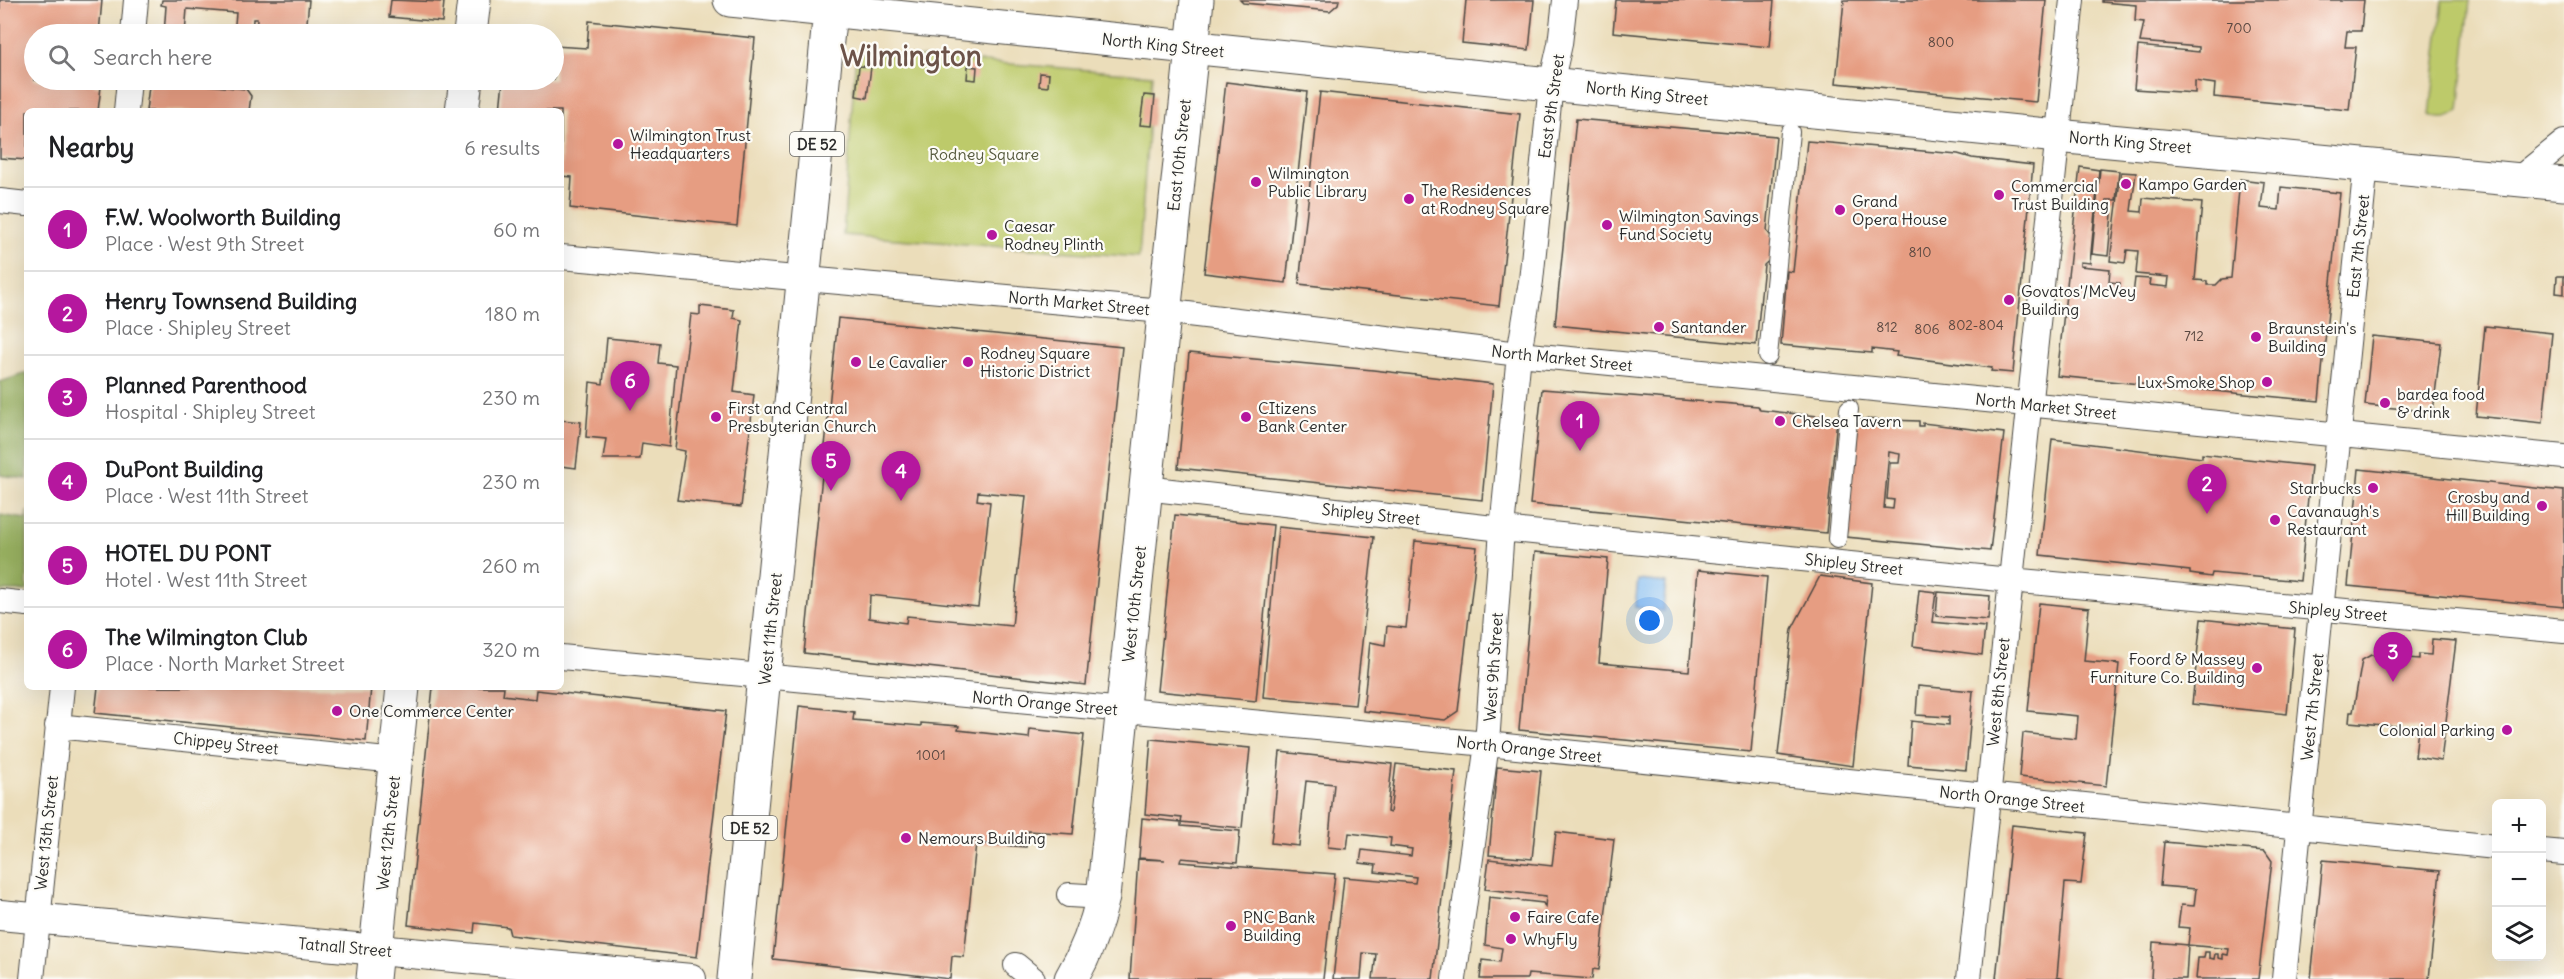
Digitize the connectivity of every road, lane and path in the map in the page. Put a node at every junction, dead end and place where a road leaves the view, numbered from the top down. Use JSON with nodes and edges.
{"nodes":[{"id":1,"x":136,"y":0,"type":"edge"},
{"id":2,"x":474,"y":0,"type":"edge"},
{"id":3,"x":730,"y":0,"type":"edge"},
{"id":4,"x":1197,"y":0,"type":"edge"},
{"id":5,"x":1565,"y":0,"type":"edge"},
{"id":6,"x":2072,"y":0,"type":"edge"},
{"id":7,"x":830,"y":5,"type":"edge"},
{"id":8,"x":134,"y":24,"type":"edge"},
{"id":9,"x":471,"y":24,"type":"edge"},
{"id":10,"x":1191,"y":47,"type":"junction"},
{"id":11,"x":1551,"y":84,"type":"junction"},
{"id":12,"x":128,"y":90,"type":"edge"},
{"id":13,"x":465,"y":90,"type":"edge"},
{"id":14,"x":126,"y":108,"type":"edge"},
{"id":15,"x":462,"y":108,"type":"edge"},
{"id":16,"x":1790,"y":132,"type":"dead end"},
{"id":17,"x":2057,"y":135,"type":"junction"},
{"id":18,"x":2564,"y":142,"type":"edge"},
{"id":19,"x":2366,"y":164,"type":"junction"},
{"id":20,"x":2518,"y":179,"type":"junction"},
{"id":21,"x":2564,"y":184,"type":"edge"},
{"id":22,"x":0,"y":201,"type":"edge"},
{"id":23,"x":24,"y":204,"type":"edge"},
{"id":24,"x":564,"y":257,"type":"edge"},
{"id":25,"x":805,"y":279,"type":"junction"},
{"id":26,"x":1163,"y":311,"type":"junction"},
{"id":27,"x":1519,"y":354,"type":"junction"},
{"id":28,"x":1768,"y":356,"type":"dead end"},
{"id":29,"x":2028,"y":404,"type":"junction"},
{"id":30,"x":1849,"y":409,"type":"dead end"},
{"id":31,"x":2338,"y":435,"type":"junction"},
{"id":32,"x":2564,"y":458,"type":"edge"},
{"id":33,"x":1145,"y":488,"type":"junction"},
{"id":34,"x":1502,"y":529,"type":"junction"},
{"id":35,"x":1837,"y":539,"type":"dead end"},
{"id":36,"x":2010,"y":580,"type":"junction"},
{"id":37,"x":0,"y":601,"type":"edge"},
{"id":38,"x":24,"y":604,"type":"edge"},
{"id":39,"x":2322,"y":609,"type":"junction"},
{"id":40,"x":2564,"y":632,"type":"edge"},
{"id":41,"x":564,"y":657,"type":"edge"},
{"id":42,"x":765,"y":678,"type":"junction"},
{"id":43,"x":62,"y":690,"type":"edge"},
{"id":44,"x":403,"y":690,"type":"edge"},
{"id":45,"x":1123,"y":709,"type":"junction"},
{"id":46,"x":57,"y":726,"type":"junction"},
{"id":47,"x":1487,"y":744,"type":"junction"},
{"id":48,"x":396,"y":761,"type":"junction"},
{"id":49,"x":1986,"y":796,"type":"junction"},
{"id":50,"x":2300,"y":827,"type":"junction"},
{"id":51,"x":2492,"y":847,"type":"edge"},
{"id":52,"x":2546,"y":851,"type":"edge"},
{"id":53,"x":2564,"y":853,"type":"edge"},
{"id":54,"x":1069,"y":894,"type":"dead end"},
{"id":55,"x":1103,"y":897,"type":"junction"},
{"id":56,"x":0,"y":915,"type":"edge"},
{"id":57,"x":37,"y":918,"type":"junction"},
{"id":58,"x":375,"y":964,"type":"edge"},
{"id":59,"x":32,"y":979,"type":"edge"},
{"id":60,"x":691,"y":979,"type":"edge"},
{"id":61,"x":734,"y":979,"type":"edge"},
{"id":62,"x":1071,"y":979,"type":"edge"},
{"id":63,"x":1454,"y":979,"type":"edge"},
{"id":64,"x":1969,"y":979,"type":"edge"},
{"id":65,"x":2284,"y":979,"type":"edge"}],
"edges":[{"from":1,"to":8,"type":"street"},
{"from":2,"to":9,"type":"main road"},
{"from":3,"to":7,"type":"main road","name":"North King Street"},
{"from":4,"to":10,"type":"main road","name":"East 10th Street"},
{"from":5,"to":11,"type":"street","name":"East 9th Street"},
{"from":6,"to":17,"type":"street","name":"West 8th Street"},
{"from":7,"to":10,"type":"main road","name":"North King Street"},
{"from":7,"to":25,"type":"main road","number":"DE 52"},
{"from":10,"to":11,"type":"main road","name":"North King Street"},
{"from":10,"to":26,"type":"main road","name":"East 10th Street"},
{"from":11,"to":17,"type":"main road","name":"North King Street"},
{"from":11,"to":27,"type":"street","name":"East 9th Street"},
{"from":12,"to":14,"type":"street"},
{"from":13,"to":15,"type":"main road"},
{"from":16,"to":28,"type":"street"},
{"from":17,"to":19,"type":"main road","name":"North King Street"},
{"from":17,"to":29,"type":"street","name":"West 8th Street"},
{"from":18,"to":20,"type":"street"},
{"from":19,"to":20,"type":"main road","name":"North King Street"},
{"from":19,"to":31,"type":"street","name":"East 7th Street"},
{"from":20,"to":21,"type":"main road","name":"North King Street"},
{"from":22,"to":23,"type":"street"},
{"from":24,"to":25,"type":"street","name":"North Market Street"},
{"from":25,"to":26,"type":"street","name":"North Market Street"},
{"from":25,"to":42,"type":"main road","name":"West 11th Street","number":"DE 52"},
{"from":26,"to":27,"type":"street","name":"North Market Street"},
{"from":26,"to":33,"type":"main road","name":"West 10th Street"},
{"from":27,"to":29,"type":"street","name":"North Market Street"},
{"from":27,"to":34,"type":"street","name":"West 9th Street"},
{"from":29,"to":31,"type":"street","name":"North Market Street"},
{"from":29,"to":36,"type":"street","name":"West 8th Street"},
{"from":30,"to":35,"type":"street"},
{"from":31,"to":32,"type":"street","name":"North Market Street"},
{"from":31,"to":39,"type":"street","name":"West 7th Street"},
{"from":33,"to":34,"type":"street","name":"Shipley Street"},
{"from":33,"to":45,"type":"main road","name":"West 10th Street"},
{"from":34,"to":36,"type":"street","name":"Shipley Street"},
{"from":34,"to":47,"type":"street","name":"West 9th Street"},
{"from":36,"to":39,"type":"street","name":"Shipley Street"},
{"from":36,"to":49,"type":"street","name":"West 8th Street"},
{"from":37,"to":38,"type":"street"},
{"from":39,"to":40,"type":"street","name":"Shipley Street"},
{"from":39,"to":50,"type":"street","name":"West 7th Street"},
{"from":41,"to":42,"type":"street","name":"North Orange Street"},
{"from":42,"to":45,"type":"street","name":"North Orange Street"},
{"from":42,"to":61,"type":"main road","name":"West 11th Street","number":"DE 52"},
{"from":43,"to":46,"type":"street","name":"West 13th Street"},
{"from":44,"to":48,"type":"main road","name":"West 12th Street"},
{"from":45,"to":47,"type":"street","name":"North Orange Street"},
{"from":45,"to":55,"type":"main road","name":"West 10th Street"},
{"from":46,"to":48,"type":"street","name":"Chippey Street"},
{"from":46,"to":57,"type":"street","name":"West 13th Street"},
{"from":47,"to":49,"type":"street","name":"North Orange Street"},
{"from":47,"to":63,"type":"street","name":"West 9th Street"},
{"from":48,"to":58,"type":"main road","name":"West 12th Street"},
{"from":49,"to":50,"type":"street","name":"North Orange Street"},
{"from":49,"to":64,"type":"street","name":"West 8th Street"},
{"from":50,"to":51,"type":"street","name":"North Orange Street"},
{"from":50,"to":65,"type":"street","name":"West 7th Street"},
{"from":52,"to":53,"type":"street"},
{"from":54,"to":55,"type":"street"},
{"from":55,"to":62,"type":"main road","name":"West 10th Street"},
{"from":56,"to":57,"type":"street","name":"Tatnall Street"},
{"from":57,"to":58,"type":"street","name":"Tatnall Street"},
{"from":57,"to":59,"type":"street","name":"West 13th Street"},
{"from":58,"to":60,"type":"street","name":"Tatnall Street"}]}
